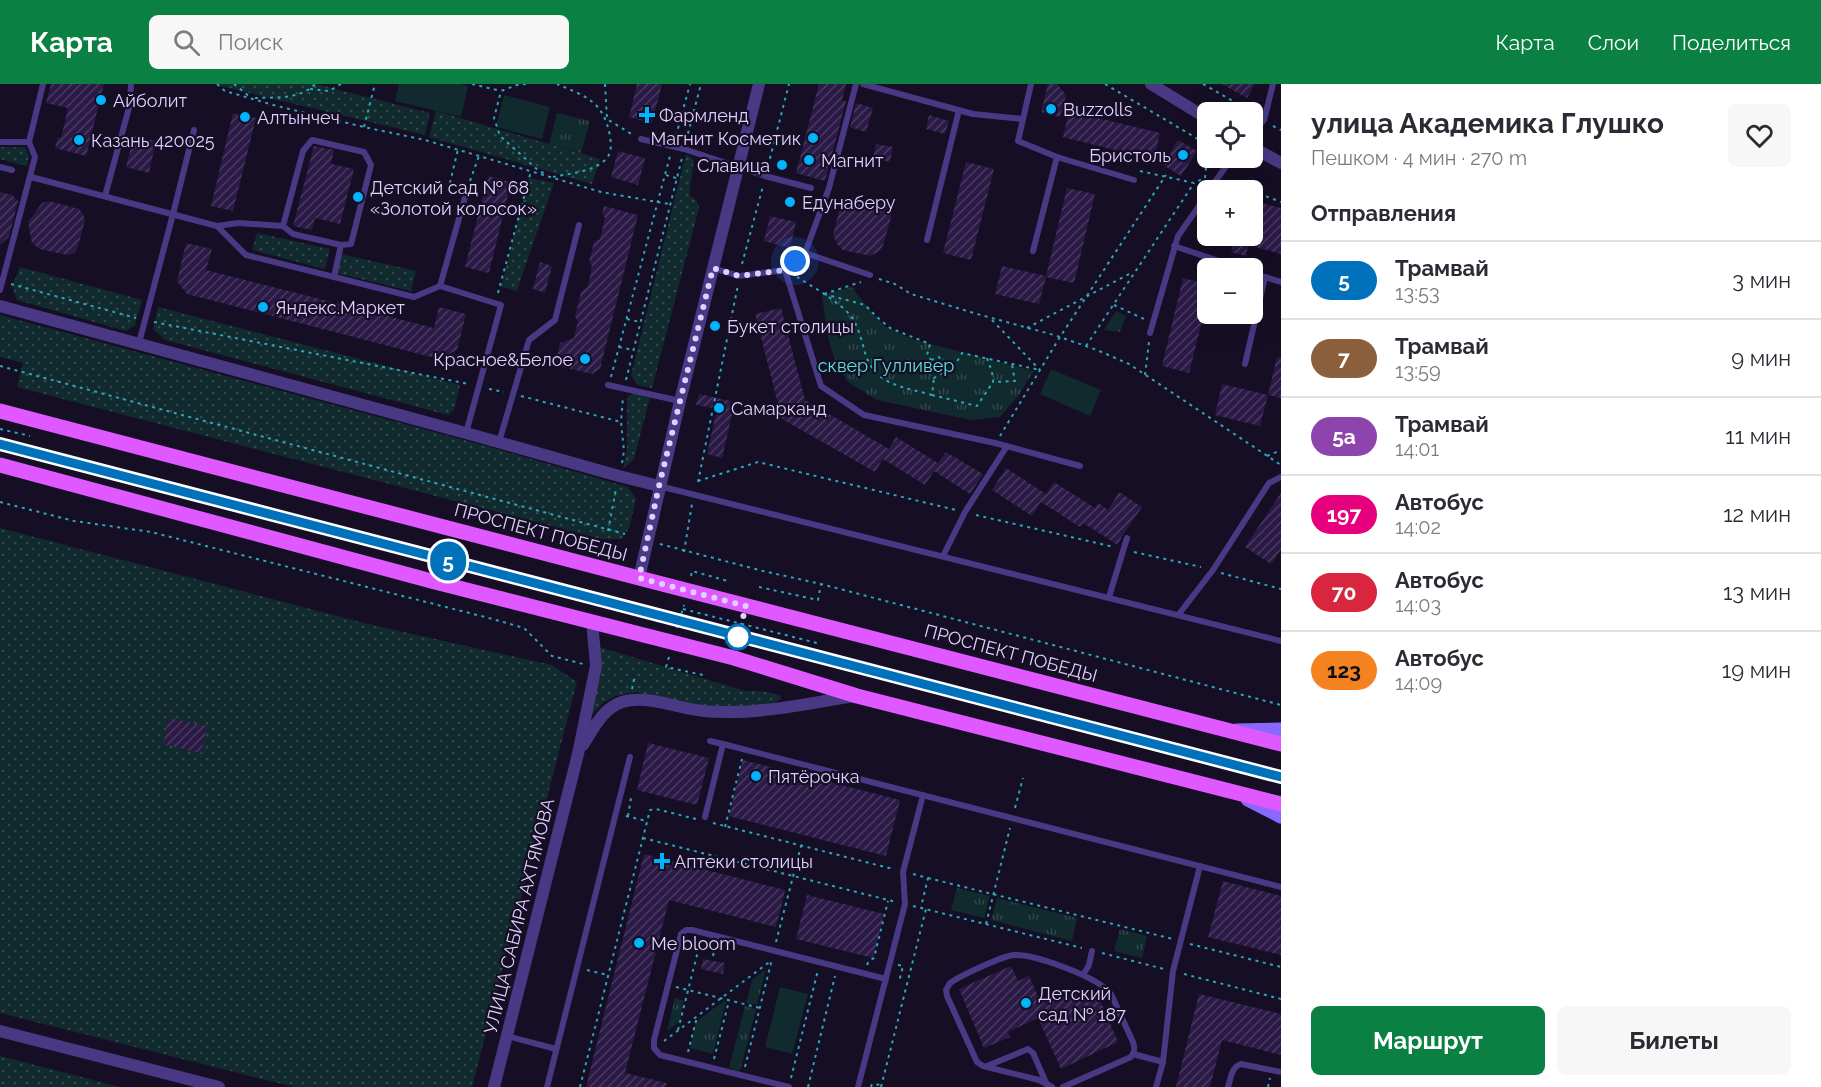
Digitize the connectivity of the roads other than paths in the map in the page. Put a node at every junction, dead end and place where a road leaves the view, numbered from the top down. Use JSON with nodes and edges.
{"nodes":[{"id":1,"x":43,"y":84,"type":"edge"},
{"id":2,"x":131,"y":84,"type":"edge"},
{"id":3,"x":759,"y":84,"type":"edge"},
{"id":4,"x":856,"y":84,"type":"edge"},
{"id":5,"x":863,"y":84,"type":"edge"},
{"id":6,"x":1031,"y":84,"type":"edge"},
{"id":7,"x":1151,"y":84,"type":"edge"},
{"id":8,"x":1273,"y":84,"type":"edge"},
{"id":9,"x":959,"y":110,"type":"junction"},
{"id":10,"x":1197,"y":112,"type":"edge"},
{"id":11,"x":1022,"y":118,"type":"junction"},
{"id":12,"x":1263,"y":121,"type":"edge"},
{"id":13,"x":194,"y":130,"type":"dead end"},
{"id":14,"x":641,"y":139,"type":"road end"},
{"id":15,"x":0,"y":142,"type":"edge"},
{"id":16,"x":28,"y":142,"type":"junction"},
{"id":17,"x":1263,"y":153,"type":"edge"},
{"id":18,"x":1057,"y":157,"type":"junction"},
{"id":19,"x":1281,"y":163,"type":"edge"},
{"id":20,"x":738,"y":166,"type":"junction"},
{"id":21,"x":0,"y":167,"type":"edge"},
{"id":22,"x":12,"y":170,"type":"dead end"},
{"id":23,"x":31,"y":177,"type":"junction"},
{"id":24,"x":1134,"y":180,"type":"road end"},
{"id":25,"x":811,"y":188,"type":"dead end"},
{"id":26,"x":467,"y":190,"type":"road end"},
{"id":27,"x":105,"y":196,"type":"junction"},
{"id":28,"x":1197,"y":208,"type":"edge"},
{"id":29,"x":173,"y":214,"type":"junction"},
{"id":30,"x":579,"y":225,"type":"dead end"},
{"id":31,"x":217,"y":226,"type":"junction"},
{"id":32,"x":283,"y":226,"type":"junction"},
{"id":33,"x":927,"y":240,"type":"dead end"},
{"id":34,"x":341,"y":245,"type":"junction"},
{"id":35,"x":1174,"y":246,"type":"junction"},
{"id":36,"x":1033,"y":251,"type":"dead end"},
{"id":37,"x":805,"y":253,"type":"junction"},
{"id":38,"x":1210,"y":258,"type":"edge"},
{"id":39,"x":0,"y":259,"type":"edge"},
{"id":40,"x":8,"y":261,"type":"junction"},
{"id":41,"x":713,"y":268,"type":"junction"},
{"id":42,"x":785,"y":270,"type":"junction"},
{"id":43,"x":872,"y":276,"type":"road end"},
{"id":44,"x":1263,"y":276,"type":"edge"},
{"id":45,"x":334,"y":277,"type":"junction"},
{"id":46,"x":1266,"y":277,"type":"junction"},
{"id":47,"x":1281,"y":282,"type":"edge"},
{"id":48,"x":440,"y":286,"type":"junction"},
{"id":49,"x":0,"y":290,"type":"edge"},
{"id":50,"x":0,"y":306,"type":"edge"},
{"id":51,"x":1149,"y":333,"type":"road end"},
{"id":52,"x":138,"y":344,"type":"junction"},
{"id":53,"x":1245,"y":364,"type":"dead end"},
{"id":54,"x":608,"y":385,"type":"road end"},
{"id":55,"x":680,"y":401,"type":"junction"},
{"id":56,"x":0,"y":411,"type":"edge"},
{"id":57,"x":466,"y":433,"type":"junction"},
{"id":58,"x":499,"y":442,"type":"junction"},
{"id":59,"x":1007,"y":446,"type":"junction"},
{"id":60,"x":0,"y":465,"type":"edge"},
{"id":61,"x":1080,"y":466,"type":"dead end"},
{"id":62,"x":1281,"y":477,"type":"edge"},
{"id":63,"x":659,"y":486,"type":"junction"},
{"id":64,"x":1127,"y":538,"type":"dead end"},
{"id":65,"x":943,"y":556,"type":"junction"},
{"id":66,"x":639,"y":578,"type":"junction"},
{"id":67,"x":1109,"y":597,"type":"junction"},
{"id":68,"x":1179,"y":614,"type":"junction"},
{"id":69,"x":592,"y":621,"type":"junction"},
{"id":70,"x":1281,"y":641,"type":"edge"},
{"id":71,"x":857,"y":696,"type":"junction"},
{"id":72,"x":1281,"y":730,"type":"edge"},
{"id":73,"x":1232,"y":731,"type":"junction"},
{"id":74,"x":710,"y":741,"type":"dead end"},
{"id":75,"x":723,"y":744,"type":"junction"},
{"id":76,"x":1281,"y":744,"type":"edge"},
{"id":77,"x":578,"y":754,"type":"junction"},
{"id":78,"x":630,"y":757,"type":"dead end"},
{"id":79,"x":1232,"y":791,"type":"junction"},
{"id":80,"x":923,"y":795,"type":"junction"},
{"id":81,"x":1281,"y":804,"type":"edge"},
{"id":82,"x":1281,"y":816,"type":"edge"},
{"id":83,"x":705,"y":817,"type":"dead end"},
{"id":84,"x":1200,"y":866,"type":"junction"},
{"id":85,"x":1281,"y":887,"type":"edge"},
{"id":86,"x":1092,"y":951,"type":"road end"},
{"id":87,"x":1083,"y":975,"type":"junction"},
{"id":88,"x":886,"y":979,"type":"junction"},
{"id":89,"x":0,"y":1031,"type":"edge"},
{"id":90,"x":507,"y":1036,"type":"junction"},
{"id":91,"x":556,"y":1048,"type":"junction"},
{"id":92,"x":1133,"y":1054,"type":"junction"},
{"id":93,"x":1163,"y":1062,"type":"junction"},
{"id":94,"x":986,"y":1066,"type":"junction"},
{"id":95,"x":1281,"y":1072,"type":"edge"},
{"id":96,"x":1050,"y":1086,"type":"edge"},
{"id":97,"x":219,"y":1087,"type":"edge"},
{"id":98,"x":495,"y":1087,"type":"edge"},
{"id":99,"x":547,"y":1087,"type":"edge"},
{"id":100,"x":789,"y":1087,"type":"edge"},
{"id":101,"x":858,"y":1087,"type":"edge"},
{"id":102,"x":1063,"y":1087,"type":"edge"},
{"id":103,"x":1156,"y":1087,"type":"edge"},
{"id":104,"x":1228,"y":1087,"type":"edge"}],
"edges":[{"from":1,"to":16,"type":"lane"},
{"from":2,"to":27,"type":"lane"},
{"from":3,"to":20,"type":"street"},
{"from":4,"to":37,"type":"lane"},
{"from":5,"to":9,"type":"lane"},
{"from":6,"to":11,"type":"lane"},
{"from":7,"to":10,"type":"street"},
{"from":8,"to":12,"type":"lane"},
{"from":9,"to":11,"type":"lane"},
{"from":9,"to":33,"type":"lane"},
{"from":11,"to":18,"type":"lane"},
{"from":13,"to":29,"type":"lane"},
{"from":14,"to":20,"type":"lane"},
{"from":15,"to":16,"type":"lane"},
{"from":16,"to":23,"type":"lane"},
{"from":17,"to":19,"type":"street"},
{"from":18,"to":24,"type":"lane"},
{"from":18,"to":36,"type":"lane"},
{"from":20,"to":25,"type":"lane"},
{"from":20,"to":41,"type":"street"},
{"from":21,"to":22,"type":"lane"},
{"from":23,"to":27,"type":"lane"},
{"from":23,"to":40,"type":"lane"},
{"from":26,"to":48,"type":"lane"},
{"from":27,"to":29,"type":"lane"},
{"from":28,"to":35,"type":"lane"},
{"from":29,"to":31,"type":"lane"},
{"from":29,"to":52,"type":"lane"},
{"from":30,"to":58,"type":"lane"},
{"from":31,"to":32,"type":"lane"},
{"from":31,"to":45,"type":"lane"},
{"from":32,"to":34,"type":"lane"},
{"from":32,"to":34,"type":"lane"},
{"from":34,"to":45,"type":"lane"},
{"from":35,"to":38,"type":"lane"},
{"from":35,"to":51,"type":"lane"},
{"from":37,"to":42,"type":"lane"},
{"from":37,"to":43,"type":"lane"},
{"from":39,"to":40,"type":"lane"},
{"from":40,"to":49,"type":"lane"},
{"from":41,"to":42,"type":"lane"},
{"from":41,"to":55,"type":"street"},
{"from":42,"to":59,"type":"lane"},
{"from":44,"to":46,"type":"lane"},
{"from":45,"to":48,"type":"lane"},
{"from":46,"to":47,"type":"lane"},
{"from":46,"to":53,"type":"lane"},
{"from":48,"to":57,"type":"lane"},
{"from":50,"to":52,"type":"street"},
{"from":52,"to":57,"type":"street"},
{"from":54,"to":55,"type":"lane"},
{"from":55,"to":63,"type":"street"},
{"from":56,"to":66,"type":"main road","name":"ПРОСПЕКТ ПОБЕДЫ"},
{"from":57,"to":58,"type":"street"},
{"from":58,"to":63,"type":"street"},
{"from":59,"to":61,"type":"lane"},
{"from":59,"to":65,"type":"lane"},
{"from":60,"to":69,"type":"main road"},
{"from":62,"to":68,"type":"lane"},
{"from":63,"to":65,"type":"lane"},
{"from":63,"to":66,"type":"street"},
{"from":64,"to":67,"type":"lane"},
{"from":65,"to":67,"type":"lane"},
{"from":66,"to":73,"type":"main road","name":"ПРОСПЕКТ ПОБЕДЫ"},
{"from":67,"to":68,"type":"lane"},
{"from":68,"to":70,"type":"lane"},
{"from":69,"to":71,"type":"main road"},
{"from":69,"to":77,"type":"street","name":"УЛИЦА САБИРА АХТЯМОВА"},
{"from":71,"to":77,"type":"street","name":"УЛИЦА САБИРА АХТЯМОВА"},
{"from":71,"to":79,"type":"main road"},
{"from":72,"to":73,"type":"main road"},
{"from":73,"to":76,"type":"main road","name":"ПРОСПЕКТ ПОБЕДЫ"},
{"from":74,"to":75,"type":"lane"},
{"from":75,"to":80,"type":"lane"},
{"from":75,"to":83,"type":"lane"},
{"from":77,"to":90,"type":"street","name":"УЛИЦА САБИРА АХТЯМОВА"},
{"from":78,"to":91,"type":"lane"},
{"from":79,"to":81,"type":"main road"},
{"from":79,"to":82,"type":"main road"},
{"from":80,"to":84,"type":"lane"},
{"from":80,"to":88,"type":"lane"},
{"from":84,"to":85,"type":"lane"},
{"from":84,"to":93,"type":"lane"},
{"from":86,"to":87,"type":"lane"},
{"from":87,"to":92,"type":"lane"},
{"from":87,"to":94,"type":"lane"},
{"from":88,"to":100,"type":"lane"},
{"from":88,"to":101,"type":"lane"},
{"from":89,"to":97,"type":"street"},
{"from":90,"to":91,"type":"lane"},
{"from":90,"to":98,"type":"street","name":"УЛИЦА САБИРА АХТЯМОВА"},
{"from":91,"to":99,"type":"lane"},
{"from":92,"to":93,"type":"lane"},
{"from":92,"to":102,"type":"lane"},
{"from":93,"to":103,"type":"lane"},
{"from":94,"to":96,"type":"lane"},
{"from":94,"to":96,"type":"lane"},
{"from":95,"to":104,"type":"lane"}]}
